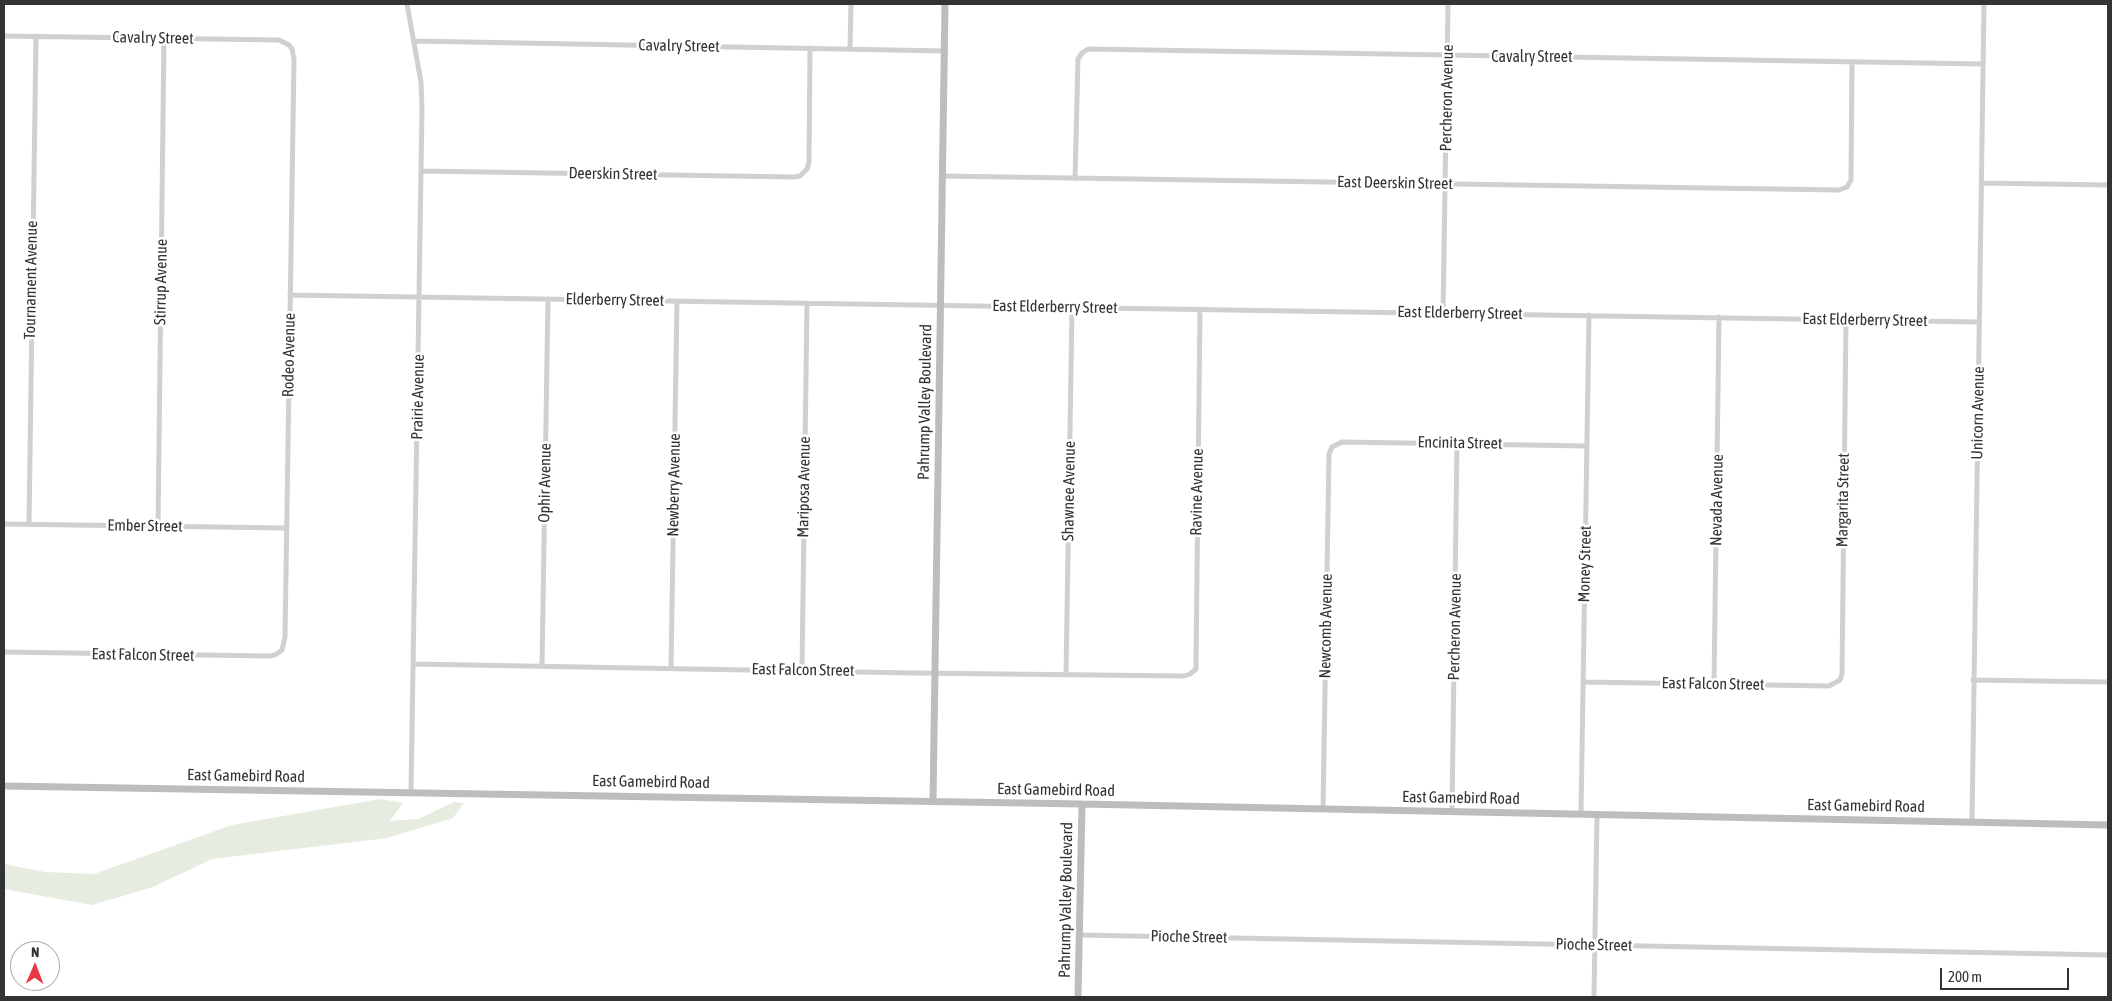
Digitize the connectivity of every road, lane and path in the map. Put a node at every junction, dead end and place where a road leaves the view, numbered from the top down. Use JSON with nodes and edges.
{"nodes":[{"id":1,"x":407,"y":4,"type":"edge"},
{"id":2,"x":851,"y":4,"type":"edge"},
{"id":3,"x":945,"y":4,"type":"edge"},
{"id":4,"x":1448,"y":4,"type":"edge"},
{"id":5,"x":1984,"y":4,"type":"edge"},
{"id":6,"x":4,"y":36,"type":"edge"},
{"id":7,"x":36,"y":37,"type":"junction"},
{"id":8,"x":164,"y":38,"type":"junction"},
{"id":9,"x":414,"y":41,"type":"junction"},
{"id":10,"x":810,"y":48,"type":"junction"},
{"id":11,"x":850,"y":49,"type":"junction"},
{"id":12,"x":945,"y":51,"type":"junction"},
{"id":13,"x":294,"y":56,"type":"joint"},
{"id":14,"x":1448,"y":56,"type":"junction"},
{"id":15,"x":1852,"y":62,"type":"junction"},
{"id":16,"x":1983,"y":64,"type":"junction"},
{"id":17,"x":421,"y":171,"type":"junction"},
{"id":18,"x":942,"y":176,"type":"junction"},
{"id":19,"x":1075,"y":179,"type":"junction"},
{"id":20,"x":1981,"y":183,"type":"junction"},
{"id":21,"x":1446,"y":184,"type":"junction"},
{"id":22,"x":2108,"y":185,"type":"edge"},
{"id":23,"x":290,"y":296,"type":"junction"},
{"id":24,"x":419,"y":297,"type":"junction"},
{"id":25,"x":548,"y":299,"type":"junction"},
{"id":26,"x":677,"y":301,"type":"junction"},
{"id":27,"x":807,"y":303,"type":"junction"},
{"id":28,"x":941,"y":306,"type":"junction"},
{"id":29,"x":1072,"y":308,"type":"junction"},
{"id":30,"x":1200,"y":309,"type":"junction"},
{"id":31,"x":1443,"y":313,"type":"junction"},
{"id":32,"x":1589,"y":315,"type":"junction"},
{"id":33,"x":1719,"y":317,"type":"junction"},
{"id":34,"x":1846,"y":319,"type":"junction"},
{"id":35,"x":1979,"y":322,"type":"junction"},
{"id":36,"x":1457,"y":443,"type":"junction"},
{"id":37,"x":1334,"y":445,"type":"joint"},
{"id":38,"x":1587,"y":446,"type":"junction"},
{"id":39,"x":4,"y":524,"type":"edge"},
{"id":40,"x":29,"y":524,"type":"junction"},
{"id":41,"x":158,"y":526,"type":"junction"},
{"id":42,"x":286,"y":528,"type":"junction"},
{"id":43,"x":4,"y":652,"type":"edge"},
{"id":44,"x":280,"y":653,"type":"joint"},
{"id":45,"x":414,"y":664,"type":"junction"},
{"id":46,"x":542,"y":666,"type":"junction"},
{"id":47,"x":671,"y":668,"type":"junction"},
{"id":48,"x":802,"y":670,"type":"junction"},
{"id":49,"x":935,"y":672,"type":"junction"},
{"id":50,"x":1192,"y":673,"type":"joint"},
{"id":51,"x":1066,"y":675,"type":"junction"},
{"id":52,"x":1840,"y":680,"type":"joint"},
{"id":53,"x":1973,"y":680,"type":"junction"},
{"id":54,"x":1583,"y":682,"type":"junction"},
{"id":55,"x":2108,"y":682,"type":"edge"},
{"id":56,"x":1714,"y":684,"type":"junction"},
{"id":57,"x":4,"y":786,"type":"edge"},
{"id":58,"x":411,"y":792,"type":"junction"},
{"id":59,"x":933,"y":801,"type":"junction"},
{"id":60,"x":1082,"y":804,"type":"junction"},
{"id":61,"x":1323,"y":809,"type":"junction"},
{"id":62,"x":1452,"y":811,"type":"junction"},
{"id":63,"x":1581,"y":814,"type":"junction"},
{"id":64,"x":1597,"y":814,"type":"junction"},
{"id":65,"x":1972,"y":822,"type":"junction"},
{"id":66,"x":2108,"y":825,"type":"edge"},
{"id":67,"x":1080,"y":935,"type":"junction"},
{"id":68,"x":1596,"y":945,"type":"junction"},
{"id":69,"x":2108,"y":955,"type":"edge"},
{"id":70,"x":1078,"y":997,"type":"edge"},
{"id":71,"x":1594,"y":997,"type":"edge"}],
"edges":[{"from":1,"to":9,"type":"street","name":"Prairie Avenue"},
{"from":2,"to":11,"type":"street"},
{"from":3,"to":12,"type":"main road","name":"Pahrump Valley Boulevard"},
{"from":4,"to":14,"type":"street","name":"Percheron Avenue"},
{"from":5,"to":16,"type":"street","name":"Unicorn Avenue"},
{"from":6,"to":7,"type":"street","name":"Cavalry Street"},
{"from":7,"to":8,"type":"street","name":"Cavalry Street"},
{"from":7,"to":40,"type":"street","name":"Tournament Avenue"},
{"from":8,"to":13,"type":"street","name":"Cavalry Street"},
{"from":8,"to":41,"type":"street","name":"Stirrup Avenue"},
{"from":9,"to":10,"type":"street","name":"Cavalry Street"},
{"from":9,"to":17,"type":"street","name":"Prairie Avenue"},
{"from":10,"to":11,"type":"street","name":"Cavalry Street"},
{"from":10,"to":17,"type":"street","name":"Deerskin Street"},
{"from":11,"to":12,"type":"street","name":"Cavalry Street"},
{"from":12,"to":18,"type":"main road","name":"Pahrump Valley Boulevard"},
{"from":13,"to":23,"type":"street","name":"Rodeo Avenue"},
{"from":14,"to":15,"type":"street","name":"Cavalry Street"},
{"from":14,"to":19,"type":"street","name":"Cavalry Street"},
{"from":14,"to":21,"type":"street","name":"Percheron Avenue"},
{"from":15,"to":16,"type":"street","name":"Cavalry Street"},
{"from":15,"to":21,"type":"street","name":"East Deerskin Street"},
{"from":16,"to":20,"type":"street","name":"Unicorn Avenue"},
{"from":17,"to":24,"type":"street","name":"Prairie Avenue"},
{"from":18,"to":19,"type":"street","name":"East Deerskin Street"},
{"from":18,"to":28,"type":"main road","name":"Pahrump Valley Boulevard"},
{"from":19,"to":21,"type":"street","name":"East Deerskin Street"},
{"from":20,"to":22,"type":"street"},
{"from":20,"to":35,"type":"street","name":"Unicorn Avenue"},
{"from":21,"to":31,"type":"street","name":"Percheron Avenue"},
{"from":23,"to":24,"type":"street","name":"Elderberry Street"},
{"from":23,"to":42,"type":"street","name":"Rodeo Avenue"},
{"from":24,"to":25,"type":"street","name":"Elderberry Street"},
{"from":24,"to":45,"type":"street","name":"Prairie Avenue"},
{"from":25,"to":26,"type":"street","name":"Elderberry Street"},
{"from":25,"to":46,"type":"street","name":"Ophir Avenue"},
{"from":26,"to":27,"type":"street","name":"Elderberry Street"},
{"from":26,"to":47,"type":"street","name":"Newberry Avenue"},
{"from":27,"to":28,"type":"street","name":"Elderberry Street"},
{"from":27,"to":48,"type":"street","name":"Mariposa Avenue"},
{"from":28,"to":29,"type":"street","name":"East Elderberry Street"},
{"from":28,"to":49,"type":"main road","name":"Pahrump Valley Boulevard"},
{"from":29,"to":30,"type":"street","name":"East Elderberry Street"},
{"from":29,"to":51,"type":"street","name":"Shawnee Avenue"},
{"from":30,"to":31,"type":"street","name":"East Elderberry Street"},
{"from":30,"to":50,"type":"street","name":"Ravine Avenue"},
{"from":31,"to":32,"type":"street","name":"East Elderberry Street"},
{"from":32,"to":33,"type":"street","name":"East Elderberry Street"},
{"from":32,"to":38,"type":"street","name":"Money Street"},
{"from":33,"to":34,"type":"street","name":"East Elderberry Street"},
{"from":33,"to":56,"type":"street","name":"Nevada Avenue"},
{"from":34,"to":35,"type":"street","name":"East Elderberry Street"},
{"from":34,"to":52,"type":"street","name":"Margarita Street"},
{"from":35,"to":53,"type":"street","name":"Unicorn Avenue"},
{"from":36,"to":37,"type":"street","name":"Encinita Street"},
{"from":36,"to":38,"type":"street","name":"Encinita Street"},
{"from":36,"to":62,"type":"street","name":"Percheron Avenue"},
{"from":37,"to":61,"type":"street","name":"Newcomb Avenue"},
{"from":38,"to":54,"type":"street","name":"Money Street"},
{"from":39,"to":40,"type":"street","name":"Ember Street"},
{"from":40,"to":41,"type":"street","name":"Ember Street"},
{"from":41,"to":42,"type":"street","name":"Ember Street"},
{"from":42,"to":44,"type":"street","name":"Rodeo Avenue"},
{"from":43,"to":44,"type":"street","name":"East Falcon Street"},
{"from":45,"to":46,"type":"street","name":"East Falcon Street"},
{"from":45,"to":58,"type":"street","name":"Prairie Avenue"},
{"from":46,"to":47,"type":"street","name":"East Falcon Street"},
{"from":47,"to":48,"type":"street","name":"East Falcon Street"},
{"from":48,"to":49,"type":"street","name":"East Falcon Street"},
{"from":49,"to":51,"type":"street","name":"East Falcon Street"},
{"from":49,"to":59,"type":"main road","name":"Pahrump Valley Boulevard"},
{"from":50,"to":51,"type":"street","name":"East Falcon Street"},
{"from":52,"to":56,"type":"street","name":"East Falcon Street"},
{"from":53,"to":55,"type":"street"},
{"from":53,"to":65,"type":"street","name":"Unicorn Avenue"},
{"from":54,"to":56,"type":"street","name":"East Falcon Street"},
{"from":54,"to":63,"type":"street","name":"Money Street"},
{"from":57,"to":58,"type":"main road","name":"East Gamebird Road"},
{"from":58,"to":59,"type":"main road","name":"East Gamebird Road"},
{"from":59,"to":60,"type":"main road","name":"East Gamebird Road"},
{"from":60,"to":61,"type":"main road","name":"East Gamebird Road"},
{"from":60,"to":67,"type":"main road","name":"Pahrump Valley Boulevard"},
{"from":61,"to":62,"type":"main road","name":"East Gamebird Road"},
{"from":62,"to":63,"type":"main road","name":"East Gamebird Road"},
{"from":63,"to":64,"type":"main road","name":"East Gamebird Road"},
{"from":64,"to":65,"type":"main road","name":"East Gamebird Road"},
{"from":64,"to":68,"type":"street"},
{"from":65,"to":66,"type":"main road","name":"East Gamebird Road"},
{"from":67,"to":68,"type":"street","name":"Pioche Street"},
{"from":67,"to":70,"type":"main road","name":"Pahrump Valley Boulevard"},
{"from":68,"to":69,"type":"street","name":"Pioche Street"},
{"from":68,"to":71,"type":"street"}]}
